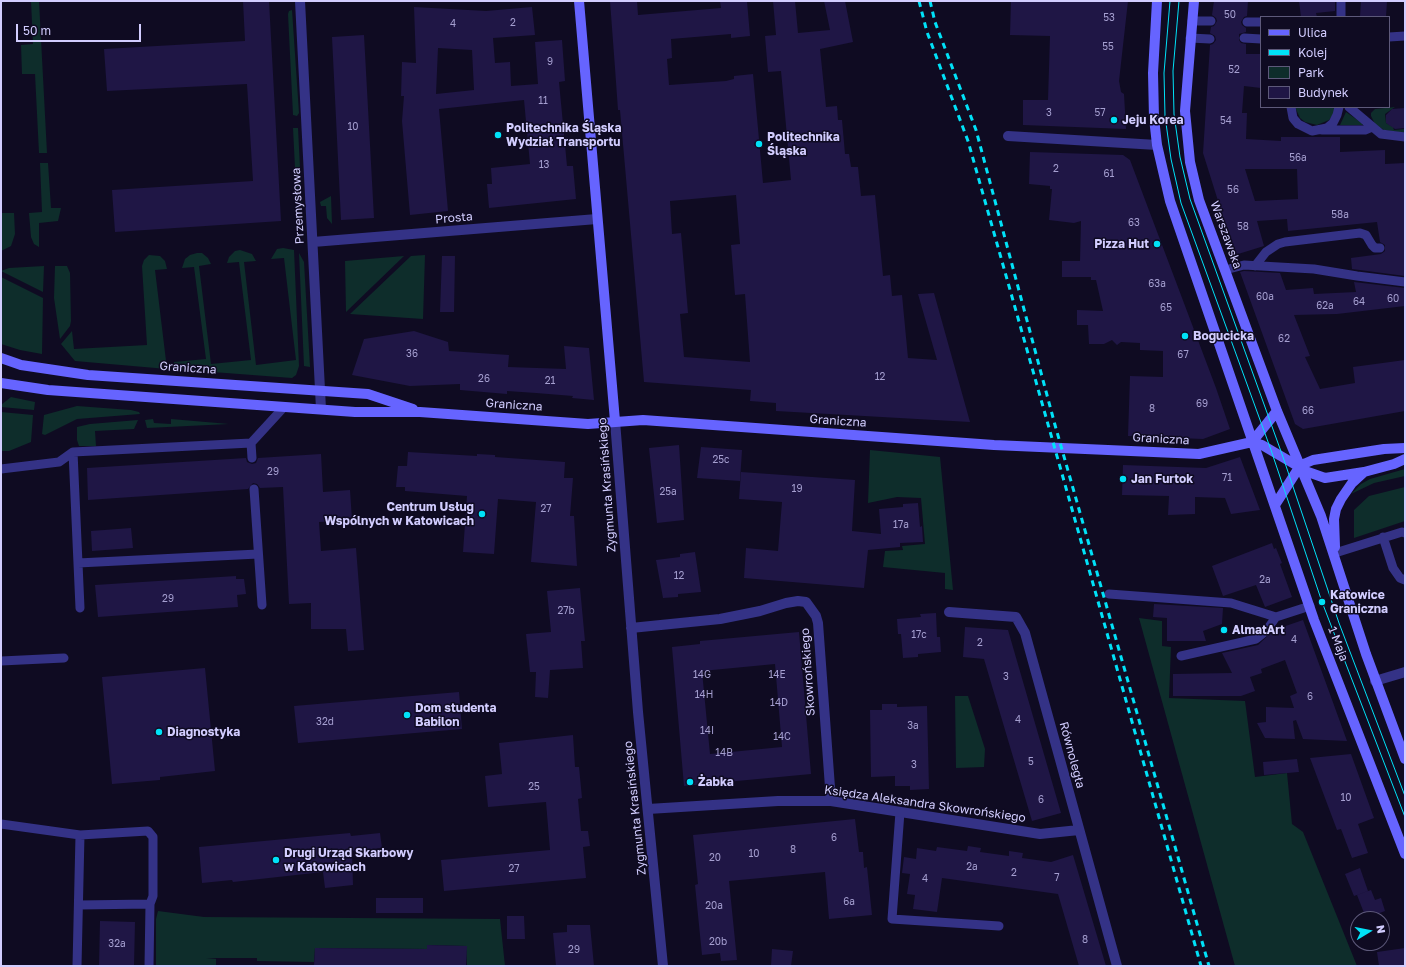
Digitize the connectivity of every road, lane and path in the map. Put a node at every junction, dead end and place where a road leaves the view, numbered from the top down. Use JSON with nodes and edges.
{"nodes":[{"id":1,"x":300,"y":1,"type":"edge"},
{"id":2,"x":579,"y":1,"type":"edge"},
{"id":3,"x":1157,"y":1,"type":"edge"},
{"id":4,"x":1194,"y":1,"type":"edge"},
{"id":5,"x":1341,"y":1,"type":"edge"},
{"id":6,"x":1341,"y":16,"type":"edge"},
{"id":7,"x":1192,"y":21,"type":"junction"},
{"id":8,"x":1211,"y":21,"type":"dead end"},
{"id":9,"x":1247,"y":22,"type":"dead end"},
{"id":10,"x":1260,"y":22,"type":"edge"},
{"id":11,"x":1405,"y":36,"type":"edge"},
{"id":12,"x":1390,"y":37,"type":"edge"},
{"id":13,"x":1190,"y":38,"type":"junction"},
{"id":14,"x":1210,"y":38,"type":"dead end"},
{"id":15,"x":1244,"y":38,"type":"dead end"},
{"id":16,"x":1260,"y":39,"type":"edge"},
{"id":17,"x":1291,"y":108,"type":"edge"},
{"id":18,"x":1339,"y":108,"type":"edge"},
{"id":19,"x":1350,"y":108,"type":"edge"},
{"id":20,"x":1372,"y":127,"type":"junction"},
{"id":21,"x":1319,"y":130,"type":"junction"},
{"id":22,"x":1008,"y":136,"type":"dead end"},
{"id":23,"x":1405,"y":137,"type":"edge"},
{"id":24,"x":1157,"y":145,"type":"junction"},
{"id":25,"x":597,"y":219,"type":"junction"},
{"id":26,"x":313,"y":242,"type":"junction"},
{"id":27,"x":1380,"y":248,"type":"dead end"},
{"id":28,"x":1255,"y":266,"type":"junction"},
{"id":29,"x":1224,"y":270,"type":"junction"},
{"id":30,"x":1405,"y":282,"type":"edge"},
{"id":31,"x":1,"y":358,"type":"edge"},
{"id":32,"x":1,"y":383,"type":"edge"},
{"id":33,"x":320,"y":391,"type":"junction"},
{"id":34,"x":284,"y":407,"type":"junction"},
{"id":35,"x":320,"y":409,"type":"junction"},
{"id":36,"x":1277,"y":411,"type":"junction"},
{"id":37,"x":420,"y":412,"type":"junction"},
{"id":38,"x":615,"y":421,"type":"junction"},
{"id":39,"x":1252,"y":442,"type":"junction"},
{"id":40,"x":251,"y":443,"type":"junction"},
{"id":41,"x":1405,"y":448,"type":"edge"},
{"id":42,"x":73,"y":452,"type":"junction"},
{"id":43,"x":252,"y":458,"type":"dead end"},
{"id":44,"x":1405,"y":458,"type":"edge"},
{"id":45,"x":1300,"y":466,"type":"junction"},
{"id":46,"x":1,"y":469,"type":"edge"},
{"id":47,"x":1364,"y":472,"type":"junction"},
{"id":48,"x":254,"y":489,"type":"dead end"},
{"id":49,"x":1275,"y":505,"type":"junction"},
{"id":50,"x":1405,"y":533,"type":"edge"},
{"id":51,"x":1383,"y":538,"type":"junction"},
{"id":52,"x":258,"y":554,"type":"junction"},
{"id":53,"x":1335,"y":558,"type":"junction"},
{"id":54,"x":78,"y":563,"type":"junction"},
{"id":55,"x":1405,"y":580,"type":"edge"},
{"id":56,"x":1110,"y":594,"type":"dead end"},
{"id":57,"x":262,"y":605,"type":"dead end"},
{"id":58,"x":1310,"y":606,"type":"junction"},
{"id":59,"x":80,"y":608,"type":"dead end"},
{"id":60,"x":949,"y":612,"type":"dead end"},
{"id":61,"x":1276,"y":617,"type":"junction"},
{"id":62,"x":632,"y":628,"type":"junction"},
{"id":63,"x":1182,"y":656,"type":"dead end"},
{"id":64,"x":64,"y":658,"type":"dead end"},
{"id":65,"x":1,"y":661,"type":"edge"},
{"id":66,"x":1405,"y":672,"type":"edge"},
{"id":67,"x":1375,"y":681,"type":"junction"},
{"id":68,"x":1405,"y":759,"type":"edge"},
{"id":69,"x":831,"y":801,"type":"junction"},
{"id":70,"x":648,"y":809,"type":"junction"},
{"id":71,"x":900,"y":812,"type":"junction"},
{"id":72,"x":1,"y":824,"type":"edge"},
{"id":73,"x":1079,"y":830,"type":"junction"},
{"id":74,"x":80,"y":835,"type":"junction"},
{"id":75,"x":1405,"y":854,"type":"edge"},
{"id":76,"x":150,"y":904,"type":"junction"},
{"id":77,"x":79,"y":905,"type":"junction"},
{"id":78,"x":999,"y":926,"type":"dead end"},
{"id":79,"x":77,"y":966,"type":"edge"},
{"id":80,"x":149,"y":966,"type":"edge"},
{"id":81,"x":663,"y":966,"type":"edge"},
{"id":82,"x":1117,"y":966,"type":"edge"}],
"edges":[{"from":1,"to":26,"type":"street","name":"Przemysłowa"},
{"from":2,"to":25,"type":"street","name":"Zygmunta Krasińskiego"},
{"from":3,"to":24,"type":"street"},
{"from":4,"to":7,"type":"street","name":"Warszawska"},
{"from":5,"to":6,"type":"lane"},
{"from":7,"to":8,"type":"lane"},
{"from":7,"to":13,"type":"street","name":"Warszawska"},
{"from":9,"to":10,"type":"lane"},
{"from":11,"to":12,"type":"lane"},
{"from":13,"to":14,"type":"lane"},
{"from":13,"to":29,"type":"street","name":"Warszawska"},
{"from":15,"to":16,"type":"lane"},
{"from":17,"to":21,"type":"lane"},
{"from":18,"to":21,"type":"lane"},
{"from":19,"to":20,"type":"lane"},
{"from":20,"to":21,"type":"lane"},
{"from":20,"to":23,"type":"lane"},
{"from":22,"to":24,"type":"street"},
{"from":24,"to":39,"type":"street"},
{"from":25,"to":26,"type":"street","name":"Prosta"},
{"from":25,"to":38,"type":"street","name":"Zygmunta Krasińskiego"},
{"from":26,"to":33,"type":"street","name":"Przemysłowa"},
{"from":27,"to":28,"type":"lane"},
{"from":28,"to":29,"type":"lane"},
{"from":28,"to":30,"type":"lane"},
{"from":29,"to":36,"type":"street","name":"Warszawska"},
{"from":31,"to":33,"type":"street","name":"Graniczna"},
{"from":32,"to":34,"type":"street","name":"Graniczna"},
{"from":33,"to":35,"type":"street","name":"Przemysłowa"},
{"from":33,"to":37,"type":"street","name":"Graniczna"},
{"from":34,"to":35,"type":"street","name":"Graniczna"},
{"from":34,"to":40,"type":"lane"},
{"from":35,"to":37,"type":"street","name":"Graniczna"},
{"from":36,"to":39,"type":"street"},
{"from":36,"to":45,"type":"street","name":"Warszawska"},
{"from":37,"to":38,"type":"street","name":"Graniczna"},
{"from":38,"to":39,"type":"street","name":"Graniczna"},
{"from":38,"to":62,"type":"street","name":"Zygmunta Krasińskiego"},
{"from":39,"to":45,"type":"street"},
{"from":39,"to":49,"type":"street","name":"1 Maja"},
{"from":40,"to":42,"type":"lane"},
{"from":40,"to":43,"type":"lane"},
{"from":41,"to":45,"type":"street"},
{"from":42,"to":46,"type":"lane"},
{"from":42,"to":54,"type":"lane"},
{"from":44,"to":47,"type":"street"},
{"from":45,"to":47,"type":"street"},
{"from":45,"to":49,"type":"street"},
{"from":45,"to":53,"type":"street","name":"1 Maja"},
{"from":47,"to":53,"type":"street"},
{"from":48,"to":52,"type":"lane"},
{"from":49,"to":58,"type":"street","name":"1 Maja"},
{"from":50,"to":51,"type":"lane"},
{"from":51,"to":53,"type":"lane"},
{"from":51,"to":55,"type":"lane"},
{"from":52,"to":54,"type":"lane"},
{"from":52,"to":57,"type":"lane"},
{"from":53,"to":67,"type":"street","name":"1 Maja"},
{"from":54,"to":59,"type":"lane"},
{"from":56,"to":61,"type":"lane"},
{"from":58,"to":61,"type":"lane"},
{"from":58,"to":75,"type":"street","name":"1 Maja"},
{"from":60,"to":73,"type":"street","name":"Równoległa"},
{"from":61,"to":63,"type":"lane"},
{"from":62,"to":69,"type":"street","name":"Skowrońskiego"},
{"from":62,"to":70,"type":"street","name":"Zygmunta Krasińskiego"},
{"from":64,"to":65,"type":"lane"},
{"from":66,"to":67,"type":"street"},
{"from":67,"to":68,"type":"street","name":"1 Maja"},
{"from":69,"to":70,"type":"street","name":"Księdza Aleksandra Skowrońskiego"},
{"from":69,"to":71,"type":"street","name":"Księdza Aleksandra Skowrońskiego"},
{"from":70,"to":81,"type":"street","name":"Zygmunta Krasińskiego"},
{"from":71,"to":73,"type":"street","name":"Księdza Aleksandra Skowrońskiego"},
{"from":71,"to":78,"type":"lane"},
{"from":72,"to":74,"type":"lane"},
{"from":73,"to":82,"type":"street","name":"Równoległa"},
{"from":74,"to":76,"type":"lane"},
{"from":74,"to":77,"type":"lane"},
{"from":76,"to":77,"type":"lane"},
{"from":76,"to":80,"type":"lane"},
{"from":77,"to":79,"type":"lane"}]}
